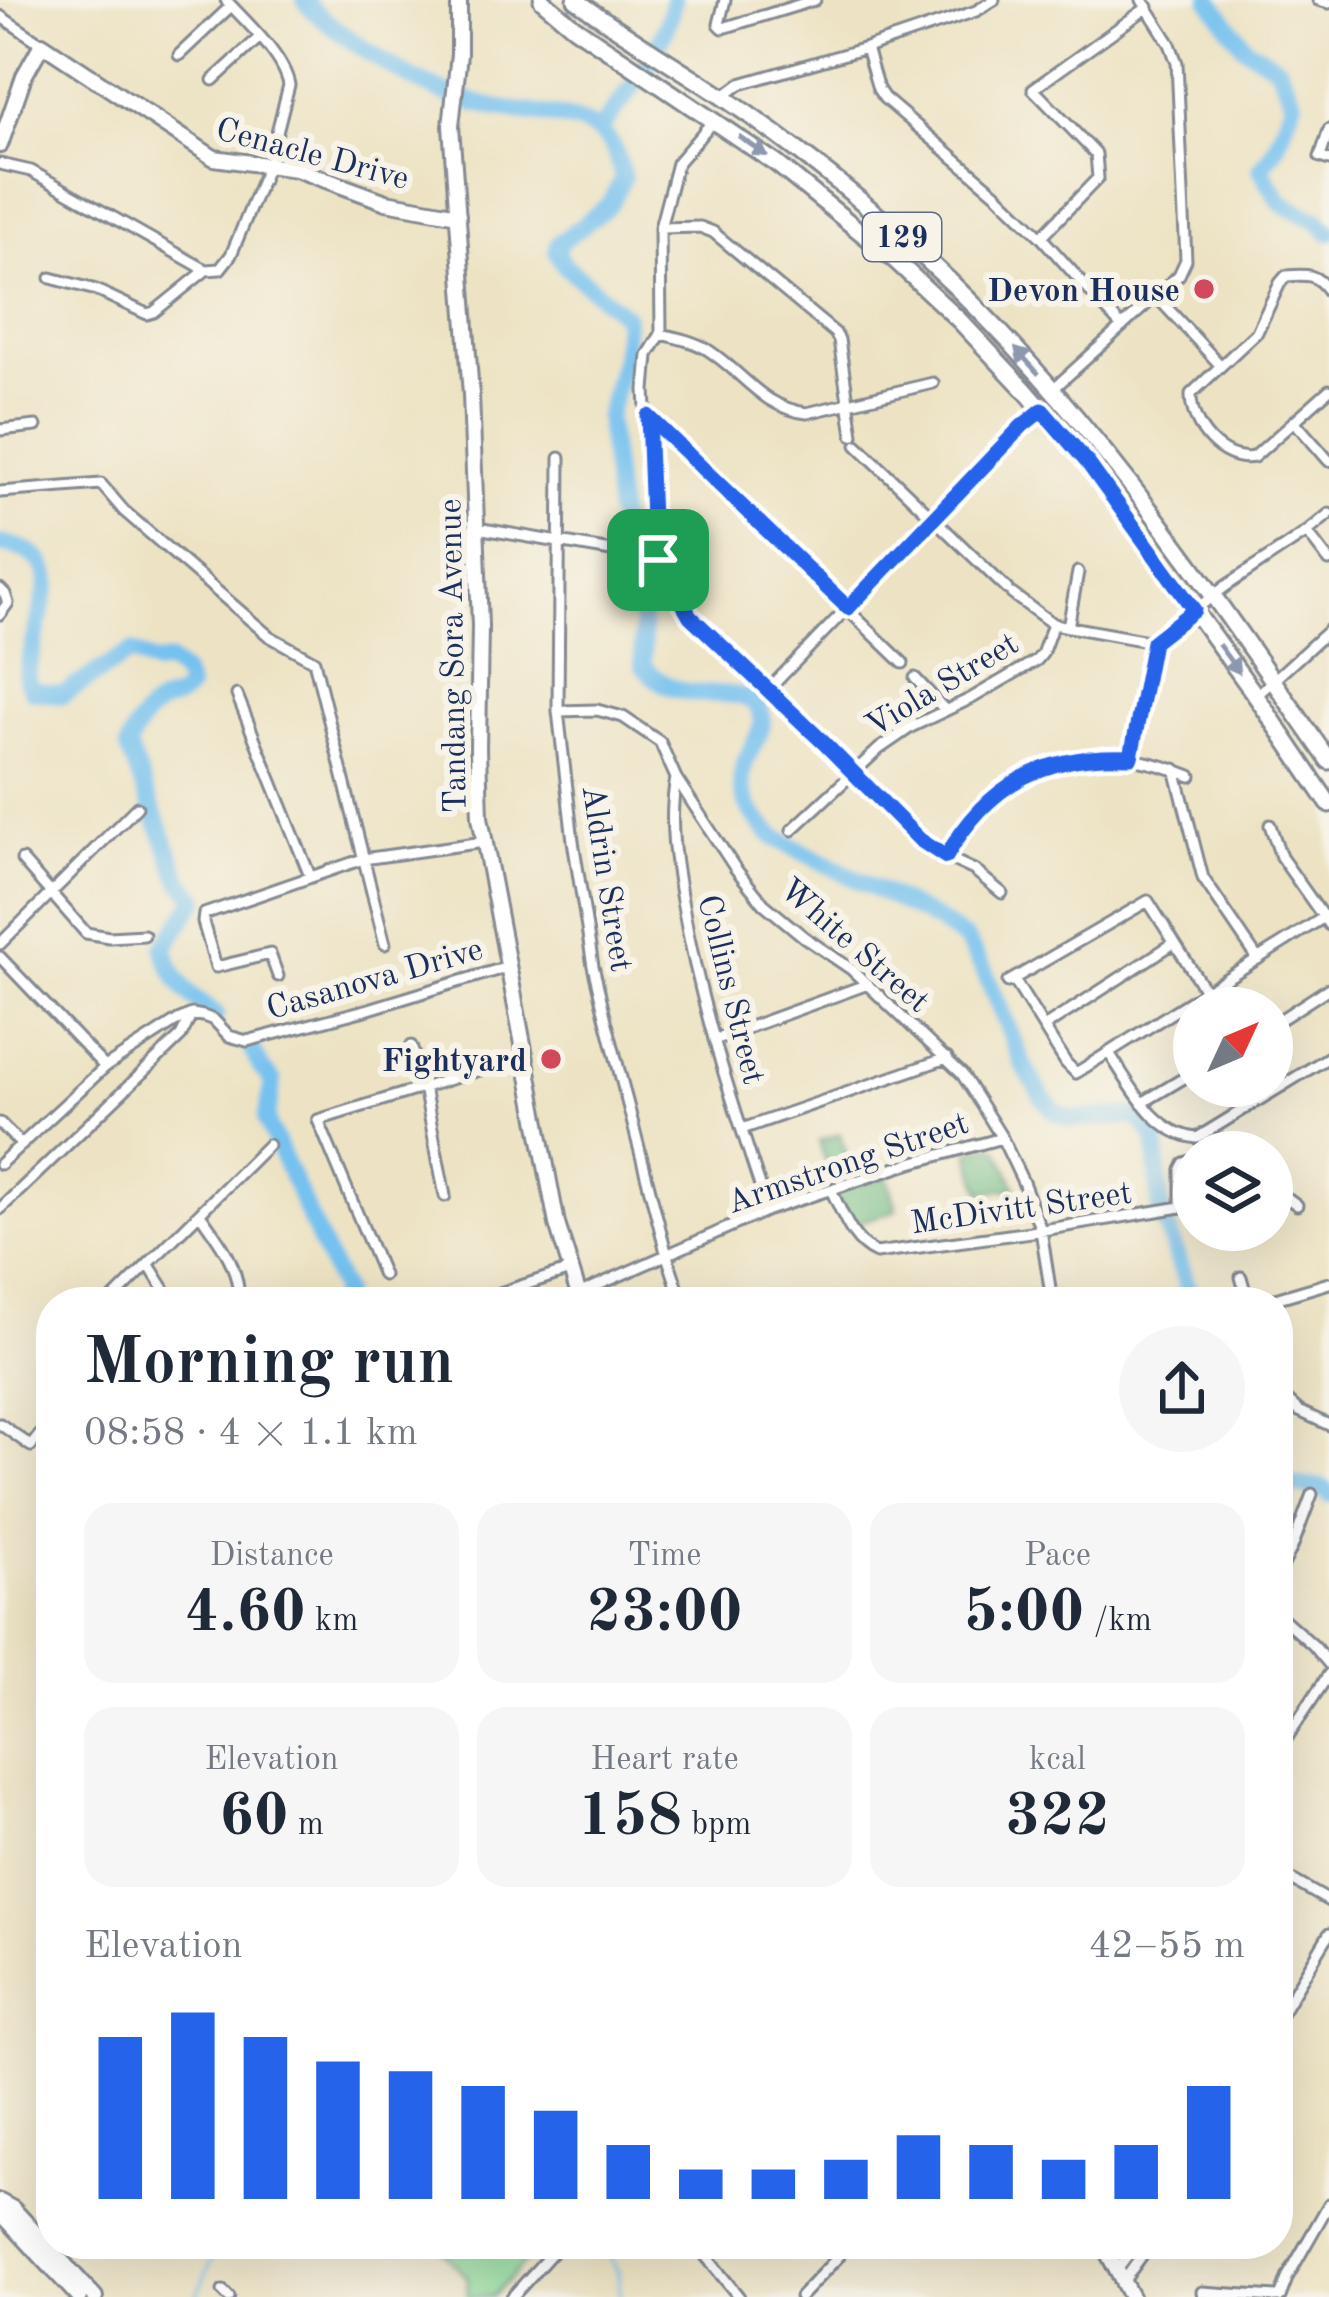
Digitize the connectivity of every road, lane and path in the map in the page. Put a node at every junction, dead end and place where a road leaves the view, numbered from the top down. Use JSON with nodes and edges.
{"nodes":[{"id":1,"x":459,"y":0,"type":"edge"},
{"id":2,"x":542,"y":0,"type":"edge"},
{"id":3,"x":576,"y":0,"type":"edge"},
{"id":4,"x":725,"y":0,"type":"edge"},
{"id":5,"x":814,"y":0,"type":"edge"},
{"id":6,"x":994,"y":0,"type":"edge"},
{"id":7,"x":1318,"y":0,"type":"edge"},
{"id":8,"x":229,"y":3,"type":"edge"},
{"id":9,"x":1329,"y":3,"type":"edge"},
{"id":10,"x":1145,"y":4,"type":"edge"},
{"id":11,"x":0,"y":16,"type":"edge"},
{"id":12,"x":260,"y":38,"type":"junction"},
{"id":13,"x":42,"y":44,"type":"junction"},
{"id":14,"x":866,"y":48,"type":"junction"},
{"id":15,"x":179,"y":55,"type":"dead end"},
{"id":16,"x":213,"y":80,"type":"dead end"},
{"id":17,"x":723,"y":97,"type":"junction"},
{"id":18,"x":715,"y":119,"type":"junction"},
{"id":19,"x":1329,"y":130,"type":"edge"},
{"id":20,"x":0,"y":145,"type":"edge"},
{"id":21,"x":1329,"y":160,"type":"edge"},
{"id":22,"x":269,"y":163,"type":"junction"},
{"id":23,"x":0,"y":164,"type":"edge"},
{"id":24,"x":458,"y":215,"type":"junction"},
{"id":25,"x":660,"y":229,"type":"junction"},
{"id":26,"x":1041,"y":236,"type":"junction"},
{"id":27,"x":206,"y":270,"type":"junction"},
{"id":28,"x":52,"y":278,"type":"dead end"},
{"id":29,"x":1329,"y":292,"type":"edge"},
{"id":30,"x":1157,"y":297,"type":"junction"},
{"id":31,"x":1122,"y":327,"type":"junction"},
{"id":32,"x":661,"y":334,"type":"junction"},
{"id":33,"x":1221,"y":366,"type":"junction"},
{"id":34,"x":933,"y":383,"type":"dead end"},
{"id":35,"x":1052,"y":389,"type":"junction"},
{"id":36,"x":1329,"y":390,"type":"edge"},
{"id":37,"x":847,"y":403,"type":"junction"},
{"id":38,"x":1042,"y":410,"type":"junction"},
{"id":39,"x":648,"y":416,"type":"junction"},
{"id":40,"x":1294,"y":422,"type":"junction"},
{"id":41,"x":36,"y":426,"type":"dead end"},
{"id":42,"x":0,"y":430,"type":"edge"},
{"id":43,"x":1103,"y":449,"type":"junction"},
{"id":44,"x":560,"y":458,"type":"dead end"},
{"id":45,"x":1329,"y":461,"type":"edge"},
{"id":46,"x":1087,"y":462,"type":"junction"},
{"id":47,"x":0,"y":492,"type":"edge"},
{"id":48,"x":1329,"y":514,"type":"edge"},
{"id":49,"x":934,"y":518,"type":"junction"},
{"id":50,"x":477,"y":528,"type":"junction"},
{"id":51,"x":1307,"y":532,"type":"junction"},
{"id":52,"x":560,"y":542,"type":"junction"},
{"id":53,"x":658,"y":560,"type":"junction"},
{"id":54,"x":1329,"y":561,"type":"edge"},
{"id":55,"x":1078,"y":572,"type":"dead end"},
{"id":56,"x":0,"y":589,"type":"edge"},
{"id":57,"x":1213,"y":597,"type":"junction"},
{"id":58,"x":848,"y":608,"type":"junction"},
{"id":59,"x":1194,"y":610,"type":"junction"},
{"id":60,"x":0,"y":614,"type":"edge"},
{"id":61,"x":1052,"y":624,"type":"junction"},
{"id":62,"x":1068,"y":626,"type":"junction"},
{"id":63,"x":1329,"y":630,"type":"edge"},
{"id":64,"x":1153,"y":642,"type":"junction"},
{"id":65,"x":904,"y":663,"type":"dead end"},
{"id":66,"x":915,"y":679,"type":"dead end"},
{"id":67,"x":1274,"y":681,"type":"junction"},
{"id":68,"x":768,"y":690,"type":"junction"},
{"id":69,"x":237,"y":694,"type":"dead end"},
{"id":70,"x":1256,"y":696,"type":"junction"},
{"id":71,"x":945,"y":710,"type":"junction"},
{"id":72,"x":558,"y":711,"type":"junction"},
{"id":73,"x":1131,"y":757,"type":"junction"},
{"id":74,"x":1329,"y":761,"type":"edge"},
{"id":75,"x":1175,"y":769,"type":"junction"},
{"id":76,"x":854,"y":772,"type":"junction"},
{"id":77,"x":1191,"y":776,"type":"dead end"},
{"id":78,"x":676,"y":778,"type":"junction"},
{"id":79,"x":1329,"y":804,"type":"edge"},
{"id":80,"x":137,"y":807,"type":"dead end"},
{"id":81,"x":1270,"y":825,"type":"dead end"},
{"id":82,"x":793,"y":830,"type":"dead end"},
{"id":83,"x":484,"y":842,"type":"junction"},
{"id":84,"x":946,"y":857,"type":"junction"},
{"id":85,"x":22,"y":860,"type":"dead end"},
{"id":86,"x":363,"y":860,"type":"junction"},
{"id":87,"x":310,"y":876,"type":"junction"},
{"id":88,"x":52,"y":893,"type":"junction"},
{"id":89,"x":1002,"y":893,"type":"dead end"},
{"id":90,"x":1327,"y":919,"type":"edge"},
{"id":91,"x":143,"y":935,"type":"dead end"},
{"id":92,"x":1174,"y":943,"type":"junction"},
{"id":93,"x":0,"y":944,"type":"edge"},
{"id":94,"x":385,"y":944,"type":"dead end"},
{"id":95,"x":0,"y":957,"type":"edge"},
{"id":96,"x":1258,"y":959,"type":"junction"},
{"id":97,"x":507,"y":967,"type":"junction"},
{"id":98,"x":278,"y":976,"type":"dead end"},
{"id":99,"x":868,"y":984,"type":"junction"},
{"id":100,"x":1204,"y":987,"type":"edge"},
{"id":101,"x":1215,"y":987,"type":"edge"},
{"id":102,"x":1329,"y":988,"type":"edge"},
{"id":103,"x":1293,"y":1011,"type":"edge"},
{"id":104,"x":1173,"y":1013,"type":"edge"},
{"id":105,"x":192,"y":1014,"type":"junction"},
{"id":106,"x":1044,"y":1028,"type":"junction"},
{"id":107,"x":714,"y":1040,"type":"junction"},
{"id":108,"x":411,"y":1046,"type":"dead end"},
{"id":109,"x":1109,"y":1053,"type":"junction"},
{"id":110,"x":525,"y":1057,"type":"junction"},
{"id":111,"x":1329,"y":1057,"type":"edge"},
{"id":112,"x":946,"y":1058,"type":"junction"},
{"id":113,"x":105,"y":1067,"type":"junction"},
{"id":114,"x":1293,"y":1080,"type":"edge"},
{"id":115,"x":1173,"y":1085,"type":"edge"},
{"id":116,"x":424,"y":1087,"type":"junction"},
{"id":117,"x":1142,"y":1103,"type":"junction"},
{"id":118,"x":1248,"y":1107,"type":"edge"},
{"id":119,"x":0,"y":1123,"type":"edge"},
{"id":120,"x":742,"y":1129,"type":"junction"},
{"id":121,"x":1002,"y":1138,"type":"junction"},
{"id":122,"x":22,"y":1145,"type":"junction"},
{"id":123,"x":268,"y":1145,"type":"dead end"},
{"id":124,"x":0,"y":1163,"type":"edge"},
{"id":125,"x":831,"y":1190,"type":"junction"},
{"id":126,"x":445,"y":1196,"type":"dead end"},
{"id":127,"x":1293,"y":1202,"type":"edge"},
{"id":128,"x":1297,"y":1205,"type":"dead end"},
{"id":129,"x":0,"y":1209,"type":"edge"},
{"id":130,"x":768,"y":1210,"type":"junction"},
{"id":131,"x":1173,"y":1210,"type":"edge"},
{"id":132,"x":200,"y":1214,"type":"junction"},
{"id":133,"x":1041,"y":1230,"type":"junction"},
{"id":134,"x":667,"y":1256,"type":"junction"},
{"id":135,"x":149,"y":1264,"type":"junction"},
{"id":136,"x":570,"y":1270,"type":"junction"},
{"id":137,"x":383,"y":1275,"type":"dead end"},
{"id":138,"x":1241,"y":1276,"type":"dead end"},
{"id":139,"x":1329,"y":1283,"type":"edge"},
{"id":140,"x":125,"y":1287,"type":"edge"},
{"id":141,"x":163,"y":1287,"type":"edge"},
{"id":142,"x":239,"y":1287,"type":"edge"},
{"id":143,"x":520,"y":1287,"type":"edge"},
{"id":144,"x":575,"y":1287,"type":"edge"},
{"id":145,"x":602,"y":1287,"type":"edge"},
{"id":146,"x":677,"y":1287,"type":"edge"},
{"id":147,"x":1050,"y":1287,"type":"edge"},
{"id":148,"x":1244,"y":1287,"type":"edge"},
{"id":149,"x":1293,"y":1294,"type":"edge"},
{"id":150,"x":1293,"y":1406,"type":"edge"},
{"id":151,"x":0,"y":1424,"type":"edge"},
{"id":152,"x":1329,"y":1425,"type":"edge"},
{"id":153,"x":36,"y":1441,"type":"edge"},
{"id":154,"x":1312,"y":1494,"type":"dead end"},
{"id":155,"x":1293,"y":1545,"type":"edge"},
{"id":156,"x":1293,"y":1627,"type":"edge"},
{"id":157,"x":1329,"y":1664,"type":"edge"},
{"id":158,"x":1329,"y":1674,"type":"edge"},
{"id":159,"x":1293,"y":1728,"type":"edge"},
{"id":160,"x":1293,"y":1881,"type":"edge"},
{"id":161,"x":1329,"y":1901,"type":"edge"},
{"id":162,"x":1329,"y":1934,"type":"edge"},
{"id":163,"x":1293,"y":1994,"type":"edge"},
{"id":164,"x":1,"y":2203,"type":"edge"},
{"id":165,"x":1329,"y":2204,"type":"edge"},
{"id":166,"x":1325,"y":2220,"type":"edge"},
{"id":167,"x":36,"y":2234,"type":"edge"},
{"id":168,"x":36,"y":2251,"type":"edge"},
{"id":169,"x":44,"y":2259,"type":"edge"},
{"id":170,"x":60,"y":2259,"type":"edge"},
{"id":171,"x":546,"y":2259,"type":"edge"},
{"id":172,"x":708,"y":2259,"type":"edge"},
{"id":173,"x":837,"y":2259,"type":"edge"},
{"id":174,"x":1111,"y":2259,"type":"edge"},
{"id":175,"x":1128,"y":2259,"type":"edge"},
{"id":176,"x":1136,"y":2259,"type":"edge"},
{"id":177,"x":1120,"y":2276,"type":"junction"},
{"id":178,"x":1202,"y":2292,"type":"dead end"},
{"id":179,"x":79,"y":2297,"type":"edge"},
{"id":180,"x":95,"y":2297,"type":"edge"},
{"id":181,"x":512,"y":2297,"type":"edge"},
{"id":182,"x":739,"y":2297,"type":"edge"},
{"id":183,"x":800,"y":2297,"type":"edge"},
{"id":184,"x":1131,"y":2297,"type":"edge"},
{"id":185,"x":1278,"y":2297,"type":"edge"}],
"edges":[{"from":1,"to":24,"type":"main road","name":"Tandang Sora Avenue"},
{"from":2,"to":18,"type":"main road","number":"129"},
{"from":3,"to":17,"type":"main road","number":"129"},
{"from":4,"to":5,"type":"street"},
{"from":6,"to":14,"type":"street"},
{"from":7,"to":9,"type":"street"},
{"from":8,"to":12,"type":"street"},
{"from":8,"to":15,"type":"street"},
{"from":10,"to":26,"type":"street"},
{"from":10,"to":30,"type":"street"},
{"from":11,"to":13,"type":"street","name":"Cenacle Drive"},
{"from":12,"to":16,"type":"street"},
{"from":12,"to":22,"type":"street"},
{"from":13,"to":20,"type":"main road"},
{"from":13,"to":22,"type":"main road","name":"Cenacle Drive"},
{"from":14,"to":17,"type":"street"},
{"from":14,"to":26,"type":"street"},
{"from":35,"to":17,"type":"main road","number":"129","one_way":true},
{"from":18,"to":25,"type":"street"},
{"from":18,"to":38,"type":"main road","number":"129","one_way":true},
{"from":19,"to":21,"type":"street"},
{"from":22,"to":24,"type":"main road","name":"Cenacle Drive"},
{"from":22,"to":27,"type":"street"},
{"from":23,"to":27,"type":"street"},
{"from":24,"to":50,"type":"main road","name":"Tandang Sora Avenue"},
{"from":25,"to":32,"type":"street"},
{"from":25,"to":37,"type":"street"},
{"from":26,"to":31,"type":"street"},
{"from":27,"to":28,"type":"street"},
{"from":29,"to":33,"type":"street"},
{"from":30,"to":31,"type":"street"},
{"from":30,"to":33,"type":"street"},
{"from":31,"to":35,"type":"street"},
{"from":32,"to":37,"type":"street"},
{"from":32,"to":39,"type":"street"},
{"from":33,"to":40,"type":"street"},
{"from":34,"to":37,"type":"street"},
{"from":35,"to":43,"type":"main road","number":"129"},
{"from":36,"to":40,"type":"street"},
{"from":37,"to":49,"type":"street"},
{"from":38,"to":46,"type":"main road","number":"129"},
{"from":38,"to":49,"type":"street"},
{"from":39,"to":53,"type":"street"},
{"from":39,"to":58,"type":"street"},
{"from":40,"to":45,"type":"street"},
{"from":41,"to":42,"type":"street"},
{"from":43,"to":46,"type":"main road"},
{"from":43,"to":57,"type":"main road","number":"129"},
{"from":44,"to":52,"type":"street","name":"Aldrin Street"},
{"from":46,"to":59,"type":"main road","number":"129"},
{"from":47,"to":86,"type":"street"},
{"from":48,"to":51,"type":"street"},
{"from":49,"to":58,"type":"street"},
{"from":49,"to":61,"type":"street"},
{"from":50,"to":52,"type":"street"},
{"from":50,"to":83,"type":"main road","name":"Tandang Sora Avenue"},
{"from":51,"to":54,"type":"street"},
{"from":51,"to":57,"type":"street"},
{"from":52,"to":53,"type":"street"},
{"from":52,"to":72,"type":"street","name":"Aldrin Street"},
{"from":53,"to":68,"type":"street"},
{"from":55,"to":62,"type":"street"},
{"from":56,"to":60,"type":"street"},
{"from":57,"to":59,"type":"street"},
{"from":57,"to":67,"type":"main road","number":"129"},
{"from":58,"to":65,"type":"street"},
{"from":58,"to":68,"type":"street"},
{"from":59,"to":64,"type":"street"},
{"from":59,"to":70,"type":"main road","number":"129","one_way":true},
{"from":61,"to":62,"type":"street"},
{"from":61,"to":71,"type":"street","name":"Viola Street"},
{"from":62,"to":64,"type":"street"},
{"from":63,"to":67,"type":"street"},
{"from":64,"to":73,"type":"street"},
{"from":66,"to":71,"type":"street"},
{"from":67,"to":70,"type":"street"},
{"from":67,"to":74,"type":"main road","number":"129"},
{"from":68,"to":76,"type":"street"},
{"from":69,"to":87,"type":"street"},
{"from":70,"to":79,"type":"main road","number":"129"},
{"from":71,"to":76,"type":"street","name":"Viola Street"},
{"from":72,"to":78,"type":"street","name":"White Street"},
{"from":72,"to":134,"type":"street","name":"Aldrin Street"},
{"from":73,"to":75,"type":"street"},
{"from":73,"to":84,"type":"street"},
{"from":75,"to":77,"type":"street"},
{"from":75,"to":96,"type":"street"},
{"from":76,"to":82,"type":"street","name":"Viola Street"},
{"from":76,"to":84,"type":"street"},
{"from":78,"to":99,"type":"street","name":"White Street"},
{"from":78,"to":107,"type":"street","name":"Collins Street"},
{"from":80,"to":88,"type":"street"},
{"from":81,"to":90,"type":"street"},
{"from":83,"to":86,"type":"street"},
{"from":83,"to":97,"type":"main road","name":"Tandang Sora Avenue"},
{"from":84,"to":89,"type":"street"},
{"from":85,"to":88,"type":"street"},
{"from":86,"to":87,"type":"street"},
{"from":86,"to":94,"type":"street"},
{"from":87,"to":98,"type":"street"},
{"from":88,"to":91,"type":"street"},
{"from":88,"to":93,"type":"street"},
{"from":90,"to":96,"type":"street"},
{"from":92,"to":100,"type":"street"},
{"from":92,"to":106,"type":"street"},
{"from":92,"to":106,"type":"street"},
{"from":95,"to":113,"type":"street"},
{"from":96,"to":101,"type":"street"},
{"from":97,"to":105,"type":"street","name":"Casanova Drive"},
{"from":97,"to":110,"type":"main road","name":"Tandang Sora Avenue"},
{"from":99,"to":107,"type":"street"},
{"from":99,"to":112,"type":"street","name":"White Street"},
{"from":102,"to":103,"type":"street"},
{"from":104,"to":109,"type":"street"},
{"from":105,"to":113,"type":"street"},
{"from":105,"to":129,"type":"street"},
{"from":106,"to":109,"type":"street"},
{"from":107,"to":120,"type":"street","name":"Collins Street"},
{"from":108,"to":116,"type":"street"},
{"from":109,"to":117,"type":"street"},
{"from":110,"to":116,"type":"street"},
{"from":110,"to":136,"type":"main road","name":"Tandang Sora Avenue"},
{"from":111,"to":114,"type":"street"},
{"from":112,"to":120,"type":"street"},
{"from":112,"to":121,"type":"street","name":"White Street"},
{"from":113,"to":122,"type":"street"},
{"from":115,"to":117,"type":"street"},
{"from":116,"to":126,"type":"street"},
{"from":116,"to":137,"type":"street"},
{"from":117,"to":118,"type":"street"},
{"from":119,"to":122,"type":"street"},
{"from":120,"to":130,"type":"street","name":"Collins Street"},
{"from":121,"to":125,"type":"street","name":"Armstrong Street"},
{"from":121,"to":133,"type":"street","name":"White Street"},
{"from":122,"to":124,"type":"street"},
{"from":123,"to":132,"type":"street"},
{"from":125,"to":130,"type":"street","name":"Armstrong Street"},
{"from":125,"to":133,"type":"street","name":"McDivitt Street"},
{"from":127,"to":128,"type":"street"},
{"from":130,"to":134,"type":"street","name":"Armstrong Street"},
{"from":131,"to":133,"type":"street","name":"McDivitt Street"},
{"from":132,"to":135,"type":"street"},
{"from":132,"to":142,"type":"street"},
{"from":133,"to":147,"type":"street","name":"White Street"},
{"from":134,"to":145,"type":"street","name":"Armstrong Street"},
{"from":134,"to":146,"type":"street","name":"Aldrin Street"},
{"from":135,"to":140,"type":"street"},
{"from":135,"to":141,"type":"street"},
{"from":136,"to":143,"type":"street"},
{"from":136,"to":144,"type":"main road","name":"Tandang Sora Avenue"},
{"from":138,"to":148,"type":"street"},
{"from":139,"to":149,"type":"street"},
{"from":150,"to":152,"type":"street"},
{"from":151,"to":153,"type":"street"},
{"from":154,"to":155,"type":"street"},
{"from":156,"to":157,"type":"street"},
{"from":158,"to":159,"type":"street"},
{"from":160,"to":161,"type":"street"},
{"from":162,"to":163,"type":"street"},
{"from":164,"to":167,"type":"main road"},
{"from":164,"to":168,"type":"main road"},
{"from":165,"to":166,"type":"street"},
{"from":166,"to":185,"type":"street"},
{"from":169,"to":179,"type":"main road"},
{"from":170,"to":180,"type":"main road"},
{"from":171,"to":181,"type":"street"},
{"from":172,"to":182,"type":"street"},
{"from":173,"to":183,"type":"street"},
{"from":174,"to":177,"type":"main road"},
{"from":175,"to":177,"type":"street"},
{"from":176,"to":177,"type":"street"},
{"from":177,"to":184,"type":"main road"},
{"from":178,"to":185,"type":"street"}]}
